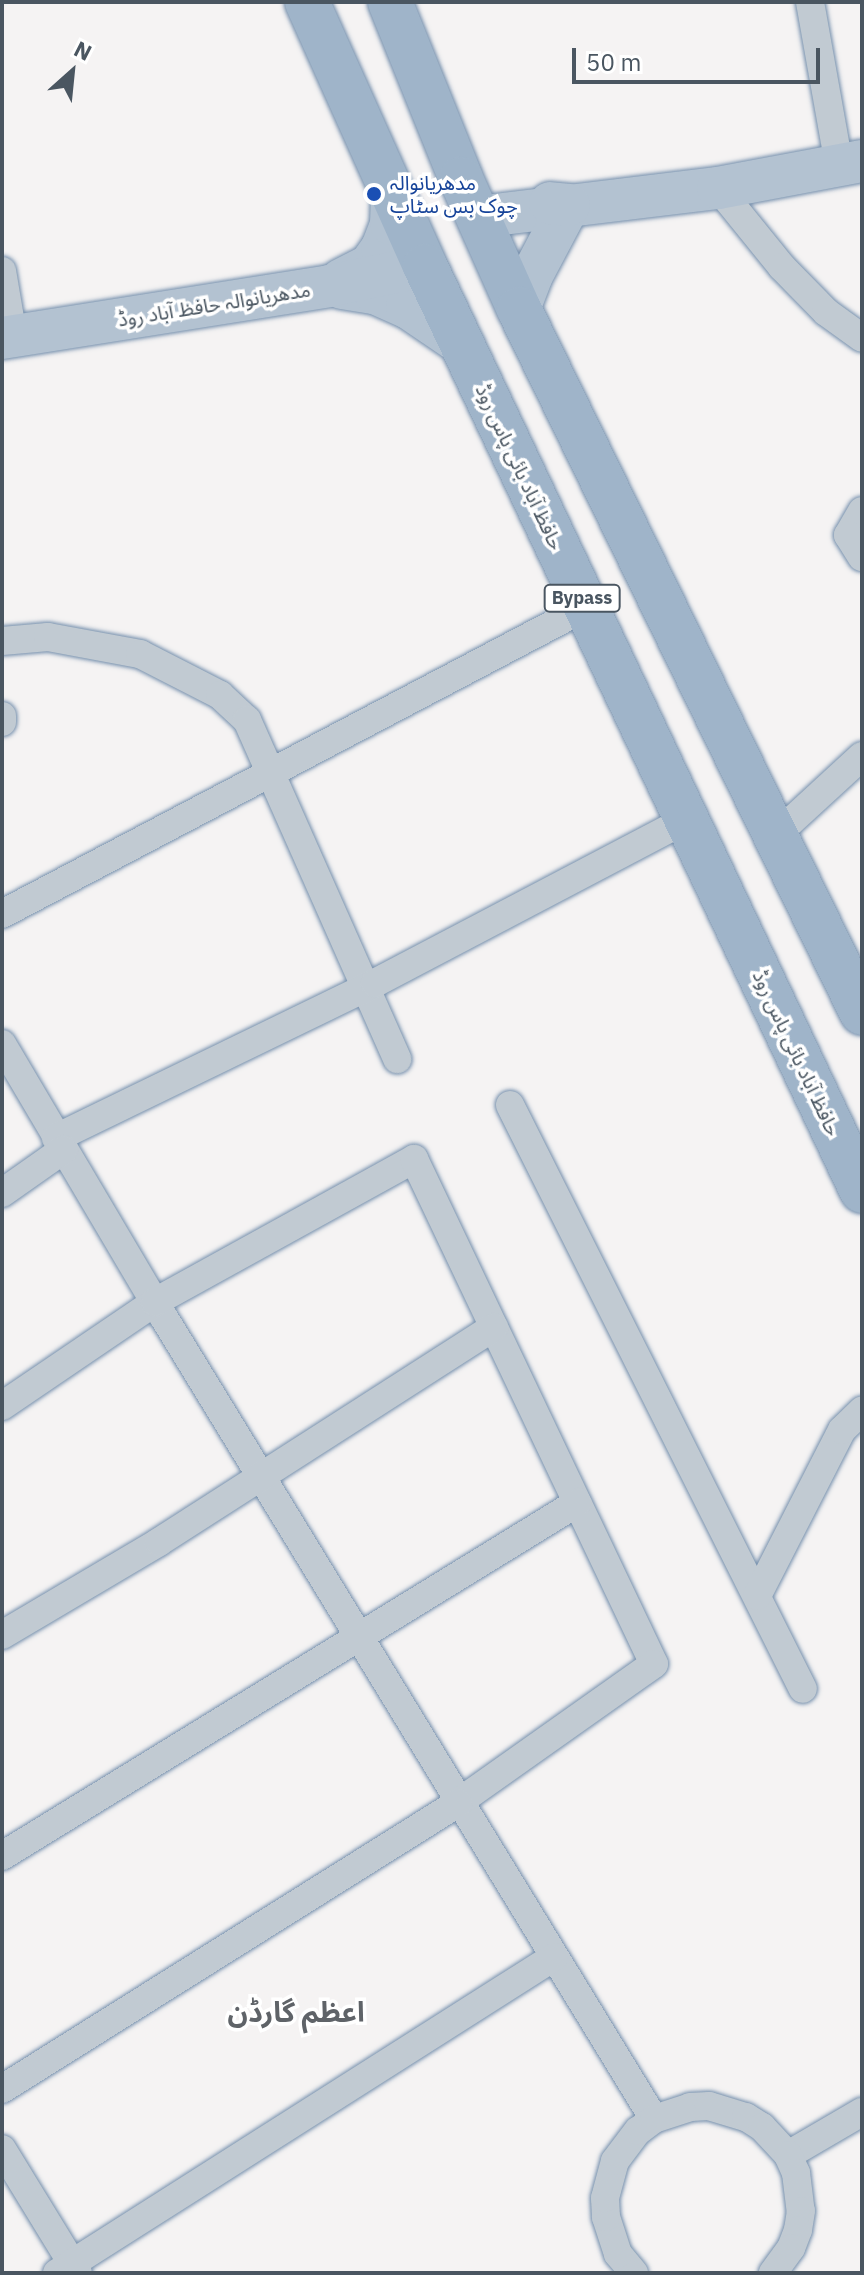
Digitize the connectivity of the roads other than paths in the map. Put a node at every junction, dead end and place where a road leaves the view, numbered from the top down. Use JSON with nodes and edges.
{"nodes":[{"id":1,"x":307,"y":2,"type":"edge"},
{"id":2,"x":390,"y":2,"type":"edge"},
{"id":3,"x":810,"y":2,"type":"edge"},
{"id":4,"x":850,"y":163,"type":"edge"},
{"id":5,"x":461,"y":179,"type":"junction"},
{"id":6,"x":718,"y":188,"type":"junction"},
{"id":7,"x":392,"y":191,"type":"junction"},
{"id":8,"x":569,"y":205,"type":"junction"},
{"id":9,"x":478,"y":217,"type":"junction"},
{"id":10,"x":425,"y":266,"type":"junction"},
{"id":11,"x":2,"y":271,"type":"edge"},
{"id":12,"x":329,"y":286,"type":"junction"},
{"id":13,"x":519,"y":309,"type":"junction"},
{"id":14,"x":7,"y":337,"type":"edge"},
{"id":15,"x":862,"y":338,"type":"edge"},
{"id":16,"x":463,"y":345,"type":"junction"},
{"id":17,"x":862,"y":511,"type":"edge"},
{"id":18,"x":862,"y":557,"type":"edge"},
{"id":19,"x":586,"y":607,"type":"junction"},
{"id":20,"x":2,"y":641,"type":"edge"},
{"id":21,"x":862,"y":756,"type":"edge"},
{"id":22,"x":270,"y":773,"type":"junction"},
{"id":23,"x":687,"y":819,"type":"junction"},
{"id":24,"x":775,"y":836,"type":"junction"},
{"id":25,"x":2,"y":914,"type":"edge"},
{"id":26,"x":365,"y":987,"type":"junction"},
{"id":27,"x":862,"y":1013,"type":"edge"},
{"id":28,"x":2,"y":1044,"type":"edge"},
{"id":29,"x":397,"y":1059,"type":"dead end"},
{"id":30,"x":510,"y":1105,"type":"dead end"},
{"id":31,"x":59,"y":1144,"type":"junction"},
{"id":32,"x":862,"y":1191,"type":"edge"},
{"id":33,"x":2,"y":1193,"type":"edge"},
{"id":34,"x":155,"y":1302,"type":"junction"},
{"id":35,"x":494,"y":1327,"type":"junction"},
{"id":36,"x":2,"y":1406,"type":"edge"},
{"id":37,"x":862,"y":1411,"type":"edge"},
{"id":38,"x":262,"y":1477,"type":"junction"},
{"id":39,"x":577,"y":1503,"type":"junction"},
{"id":40,"x":757,"y":1596,"type":"junction"},
{"id":41,"x":358,"y":1634,"type":"junction"},
{"id":42,"x":2,"y":1635,"type":"edge"},
{"id":43,"x":803,"y":1689,"type":"dead end"},
{"id":44,"x":458,"y":1803,"type":"junction"},
{"id":45,"x":2,"y":1856,"type":"edge"},
{"id":46,"x":554,"y":1957,"type":"junction"},
{"id":47,"x":2,"y":2089,"type":"edge"},
{"id":48,"x":862,"y":2112,"type":"edge"},
{"id":49,"x":654,"y":2119,"type":"junction"},
{"id":50,"x":2,"y":2149,"type":"edge"},
{"id":51,"x":788,"y":2155,"type":"junction"},
{"id":52,"x":622,"y":2269,"type":"edge"},
{"id":53,"x":69,"y":2270,"type":"edge"},
{"id":54,"x":773,"y":2273,"type":"edge"}],
"edges":[{"from":1,"to":7,"type":"highway","name":"حافظ آباد بائی پاس روڈ","number":"Bypass"},
{"from":2,"to":5,"type":"highway","number":"Bypass"},
{"from":3,"to":4,"type":"street"},
{"from":4,"to":6,"type":"main road"},
{"from":5,"to":8,"type":"main road"},
{"from":5,"to":9,"type":"highway","number":"Bypass"},
{"from":6,"to":8,"type":"main road"},
{"from":6,"to":15,"type":"street"},
{"from":7,"to":10,"type":"highway","name":"حافظ آباد بائی پاس روڈ","number":"Bypass"},
{"from":7,"to":12,"type":"main road"},
{"from":8,"to":9,"type":"main road"},
{"from":8,"to":13,"type":"main road"},
{"from":9,"to":13,"type":"highway","number":"Bypass"},
{"from":10,"to":12,"type":"main road","name":"مدھریانوالہ حافظ آباد روڈ"},
{"from":10,"to":16,"type":"highway","name":"حافظ آباد بائی پاس روڈ","number":"Bypass"},
{"from":11,"to":14,"type":"street"},
{"from":12,"to":14,"type":"main road","name":"مدھریانوالہ حافظ آباد روڈ"},
{"from":12,"to":16,"type":"main road"},
{"from":13,"to":24,"type":"highway","number":"Bypass"},
{"from":16,"to":19,"type":"highway","name":"حافظ آباد بائی پاس روڈ","number":"Bypass"},
{"from":17,"to":18,"type":"street"},
{"from":19,"to":22,"type":"street"},
{"from":19,"to":23,"type":"highway","name":"حافظ آباد بائی پاس روڈ","number":"Bypass"},
{"from":20,"to":22,"type":"street"},
{"from":21,"to":24,"type":"street"},
{"from":22,"to":25,"type":"street"},
{"from":22,"to":26,"type":"street"},
{"from":23,"to":26,"type":"street"},
{"from":23,"to":32,"type":"highway","name":"حافظ آباد بائی پاس روڈ","number":"Bypass"},
{"from":24,"to":27,"type":"highway","number":"Bypass"},
{"from":26,"to":29,"type":"street"},
{"from":26,"to":31,"type":"street"},
{"from":28,"to":31,"type":"street"},
{"from":30,"to":40,"type":"street"},
{"from":31,"to":33,"type":"street"},
{"from":31,"to":34,"type":"street"},
{"from":34,"to":35,"type":"street"},
{"from":34,"to":36,"type":"street"},
{"from":34,"to":38,"type":"street"},
{"from":35,"to":38,"type":"street"},
{"from":35,"to":39,"type":"street"},
{"from":37,"to":40,"type":"street"},
{"from":38,"to":41,"type":"street"},
{"from":38,"to":42,"type":"street"},
{"from":39,"to":41,"type":"street"},
{"from":39,"to":44,"type":"street"},
{"from":40,"to":43,"type":"street"},
{"from":41,"to":44,"type":"street"},
{"from":41,"to":45,"type":"street"},
{"from":44,"to":46,"type":"street"},
{"from":44,"to":47,"type":"street"},
{"from":46,"to":49,"type":"street"},
{"from":46,"to":53,"type":"street"},
{"from":48,"to":51,"type":"street"},
{"from":49,"to":51,"type":"street"},
{"from":49,"to":52,"type":"street"},
{"from":50,"to":53,"type":"street"},
{"from":51,"to":54,"type":"street"}]}
